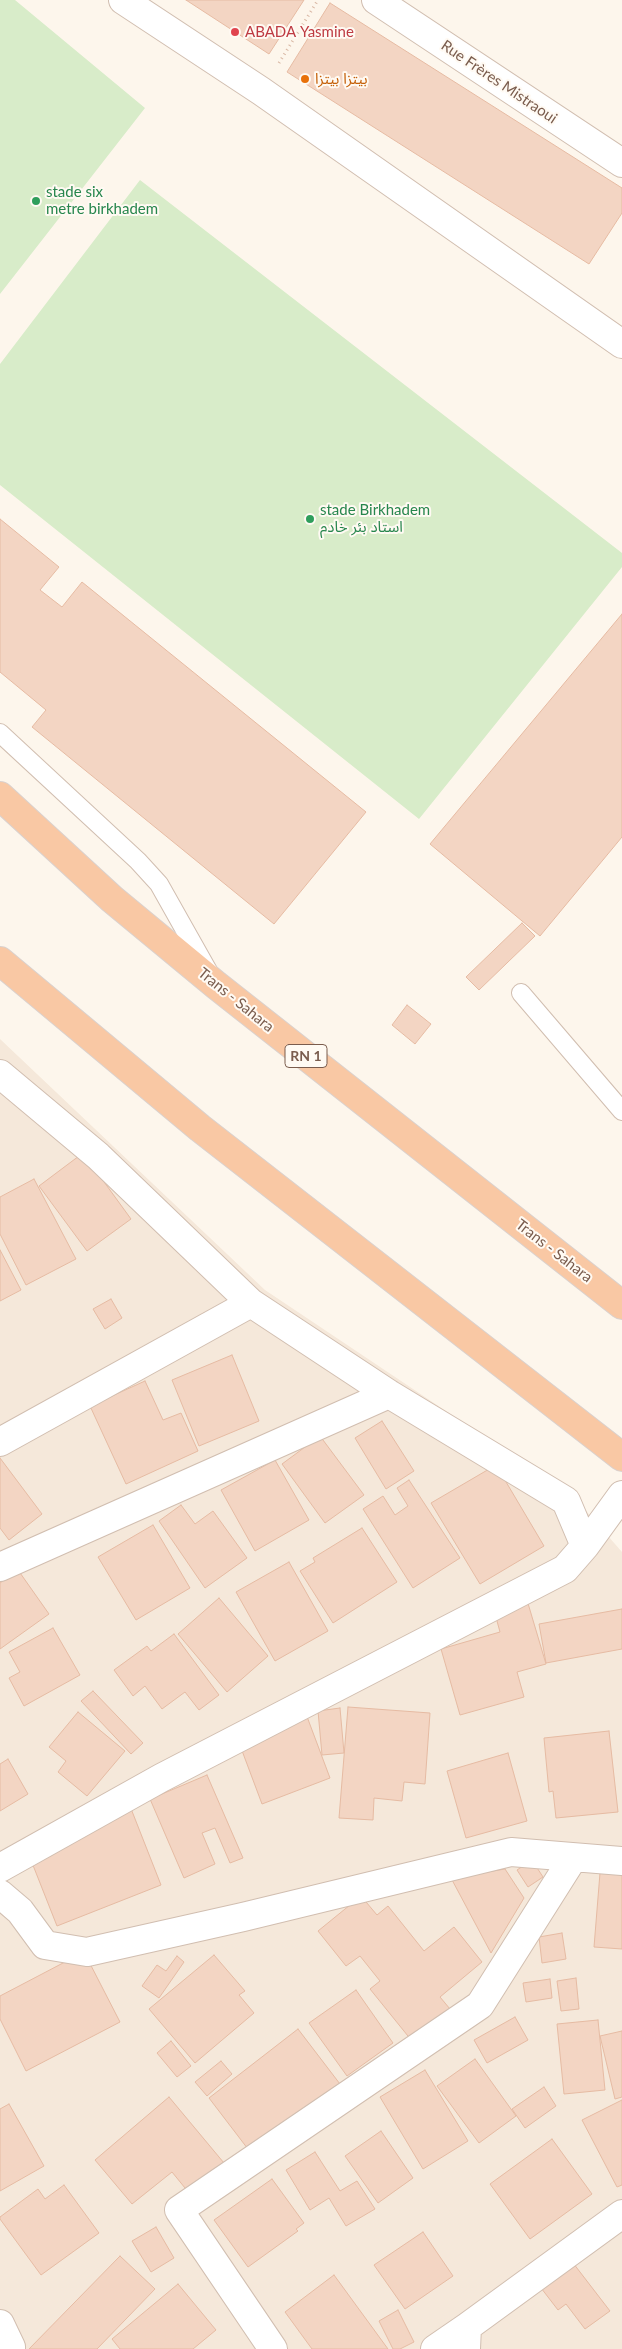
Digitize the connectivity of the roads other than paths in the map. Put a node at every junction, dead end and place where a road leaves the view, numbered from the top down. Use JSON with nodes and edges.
{"nodes":[{"id":1,"x":123,"y":0,"type":"edge"},
{"id":2,"x":376,"y":0,"type":"edge"},
{"id":3,"x":622,"y":163,"type":"edge"},
{"id":4,"x":622,"y":344,"type":"edge"},
{"id":5,"x":0,"y":733,"type":"edge"},
{"id":6,"x":0,"y":796,"type":"edge"},
{"id":7,"x":0,"y":961,"type":"edge"},
{"id":8,"x":216,"y":985,"type":"junction"},
{"id":9,"x":521,"y":993,"type":"dead end"},
{"id":10,"x":0,"y":1074,"type":"edge"},
{"id":11,"x":622,"y":1111,"type":"edge"},
{"id":12,"x":252,"y":1303,"type":"junction"},
{"id":13,"x":622,"y":1305,"type":"edge"},
{"id":14,"x":390,"y":1394,"type":"junction"},
{"id":15,"x":0,"y":1442,"type":"edge"},
{"id":16,"x":622,"y":1457,"type":"edge"},
{"id":17,"x":622,"y":1495,"type":"edge"},
{"id":18,"x":585,"y":1546,"type":"junction"},
{"id":19,"x":0,"y":1567,"type":"edge"},
{"id":20,"x":573,"y":1858,"type":"junction"},
{"id":21,"x":622,"y":1861,"type":"edge"},
{"id":22,"x":0,"y":1868,"type":"edge"},
{"id":23,"x":0,"y":1894,"type":"edge"},
{"id":24,"x":622,"y":2214,"type":"edge"},
{"id":25,"x":0,"y":2324,"type":"edge"},
{"id":26,"x":466,"y":2338,"type":"edge"},
{"id":27,"x":10,"y":2349,"type":"edge"},
{"id":28,"x":273,"y":2349,"type":"edge"},
{"id":29,"x":435,"y":2349,"type":"edge"}],
"edges":[{"from":1,"to":4,"type":"street"},
{"from":2,"to":3,"type":"street","name":"Rue Frères Mistraoui"},
{"from":5,"to":8,"type":"lane"},
{"from":6,"to":8,"type":"highway","name":"Trans - Sahara","number":"RN 1"},
{"from":7,"to":16,"type":"highway"},
{"from":8,"to":13,"type":"highway","name":"Trans - Sahara","number":"RN 1"},
{"from":9,"to":11,"type":"lane"},
{"from":10,"to":12,"type":"street"},
{"from":12,"to":14,"type":"street"},
{"from":12,"to":15,"type":"street"},
{"from":14,"to":18,"type":"street"},
{"from":14,"to":19,"type":"street"},
{"from":17,"to":18,"type":"street"},
{"from":18,"to":22,"type":"street"},
{"from":20,"to":21,"type":"street"},
{"from":20,"to":23,"type":"street"},
{"from":20,"to":28,"type":"street"},
{"from":24,"to":26,"type":"street"},
{"from":25,"to":27,"type":"street"},
{"from":26,"to":29,"type":"street"}]}
